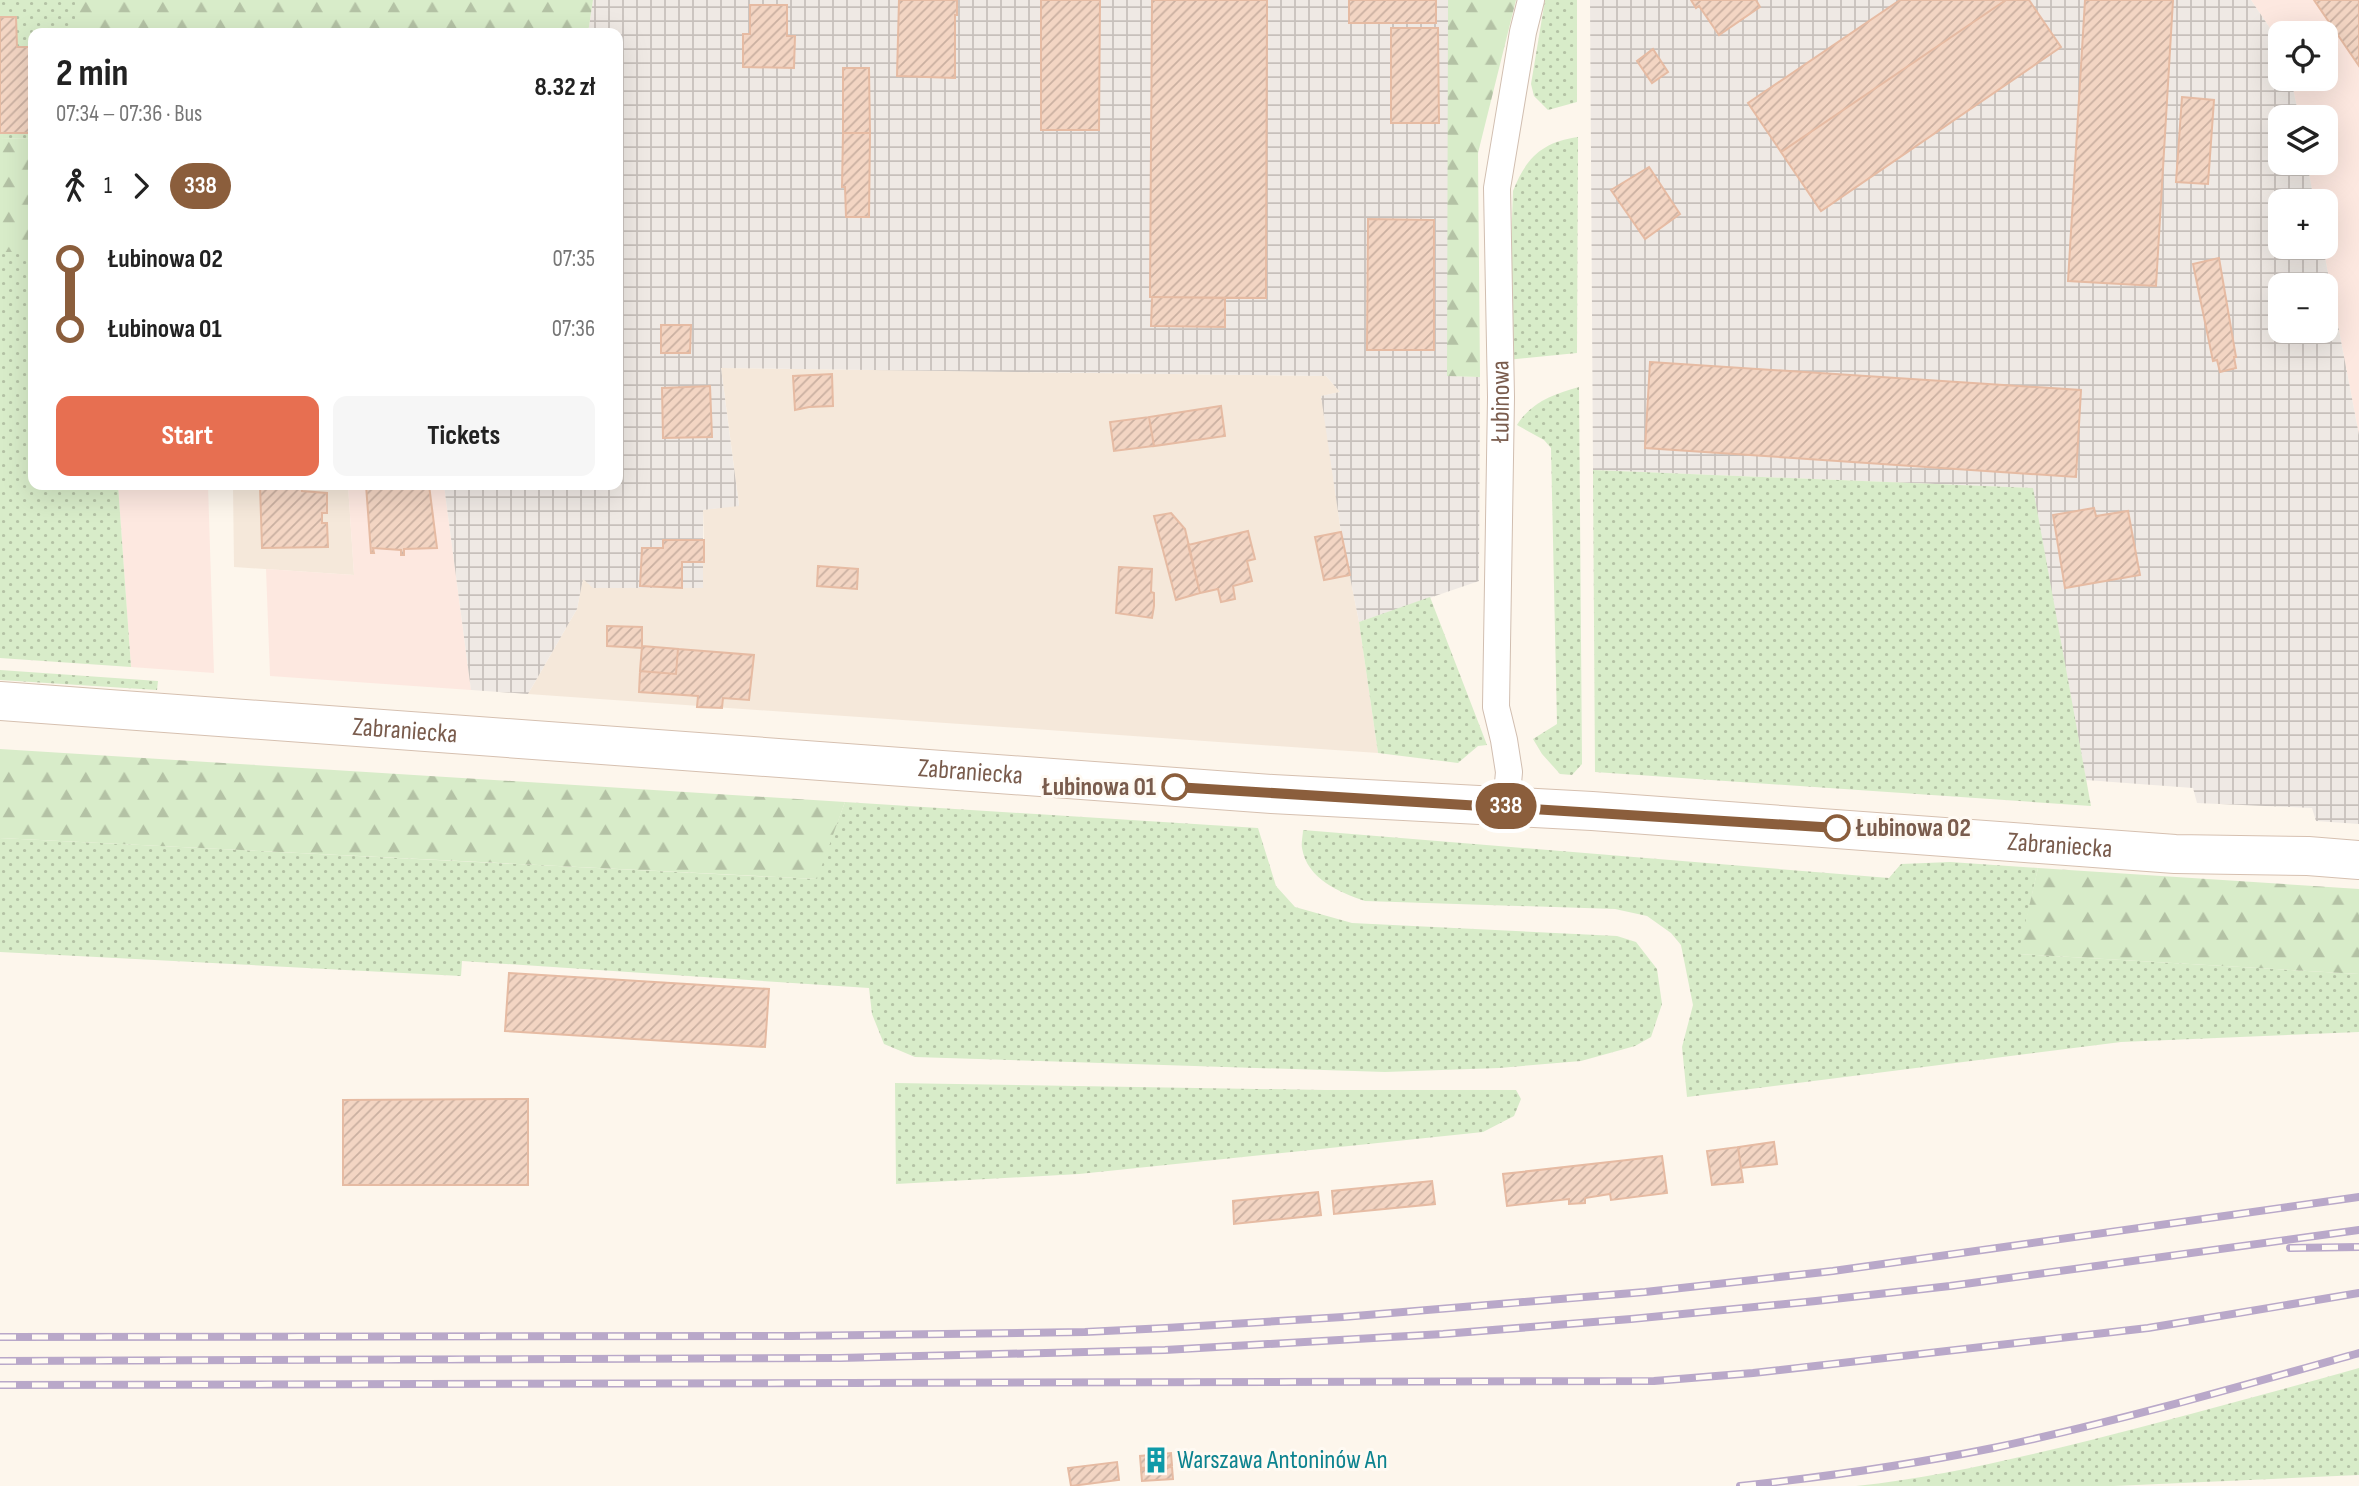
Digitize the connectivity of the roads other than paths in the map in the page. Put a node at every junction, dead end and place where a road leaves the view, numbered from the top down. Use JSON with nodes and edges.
{"nodes":[{"id":1,"x":1531,"y":0,"type":"edge"},
{"id":2,"x":0,"y":701,"type":"edge"},
{"id":3,"x":1506,"y":806,"type":"junction"},
{"id":4,"x":2359,"y":860,"type":"edge"}],
"edges":[{"from":1,"to":3,"type":"street","name":"Łubinowa"},
{"from":2,"to":3,"type":"main road","name":"Zabraniecka"},
{"from":3,"to":4,"type":"main road","name":"Zabraniecka"}]}
